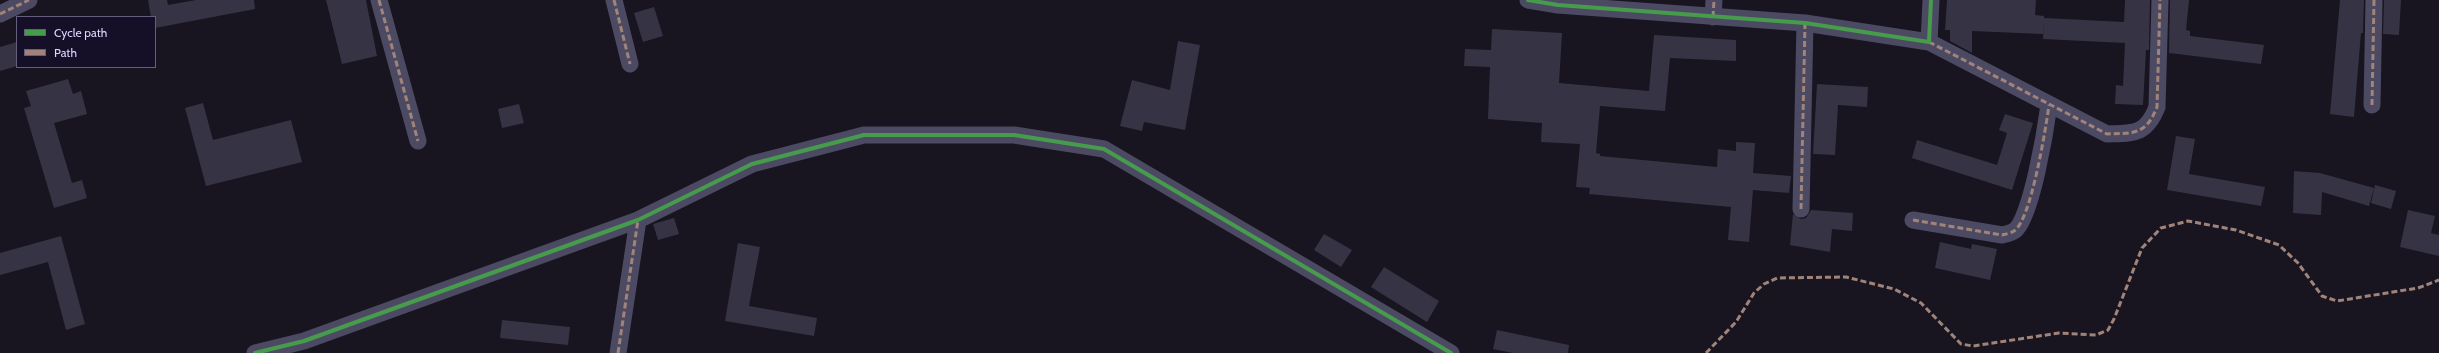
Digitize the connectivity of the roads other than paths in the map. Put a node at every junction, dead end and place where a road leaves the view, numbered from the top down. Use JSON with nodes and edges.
{"nodes":[{"id":1,"x":29,"y":0,"type":"edge"},
{"id":2,"x":379,"y":0,"type":"edge"},
{"id":3,"x":614,"y":0,"type":"edge"},
{"id":4,"x":1528,"y":0,"type":"edge"},
{"id":5,"x":1714,"y":0,"type":"edge"},
{"id":6,"x":1931,"y":0,"type":"edge"},
{"id":7,"x":2160,"y":0,"type":"edge"},
{"id":8,"x":2374,"y":0,"type":"edge"},
{"id":9,"x":0,"y":14,"type":"edge"},
{"id":10,"x":1713,"y":17,"type":"junction"},
{"id":11,"x":1805,"y":23,"type":"junction"},
{"id":12,"x":1929,"y":42,"type":"junction"},
{"id":13,"x":630,"y":64,"type":"dead end"},
{"id":14,"x":2049,"y":105,"type":"junction"},
{"id":15,"x":2372,"y":105,"type":"dead end"},
{"id":16,"x":418,"y":141,"type":"dead end"},
{"id":17,"x":1801,"y":209,"type":"dead end"},
{"id":18,"x":638,"y":220,"type":"junction"},
{"id":19,"x":1913,"y":220,"type":"dead end"},
{"id":20,"x":255,"y":353,"type":"edge"},
{"id":21,"x":618,"y":353,"type":"edge"},
{"id":22,"x":1451,"y":353,"type":"edge"}],
"edges":[{"from":1,"to":9,"type":"street"},
{"from":2,"to":16,"type":"street"},
{"from":3,"to":13,"type":"street"},
{"from":4,"to":10,"type":"street"},
{"from":5,"to":10,"type":"street"},
{"from":6,"to":12,"type":"street"},
{"from":7,"to":14,"type":"street"},
{"from":8,"to":15,"type":"street"},
{"from":10,"to":11,"type":"street"},
{"from":11,"to":12,"type":"street"},
{"from":11,"to":17,"type":"street"},
{"from":12,"to":14,"type":"street"},
{"from":14,"to":19,"type":"street"},
{"from":18,"to":20,"type":"street"},
{"from":18,"to":21,"type":"street"},
{"from":18,"to":22,"type":"street"}]}
